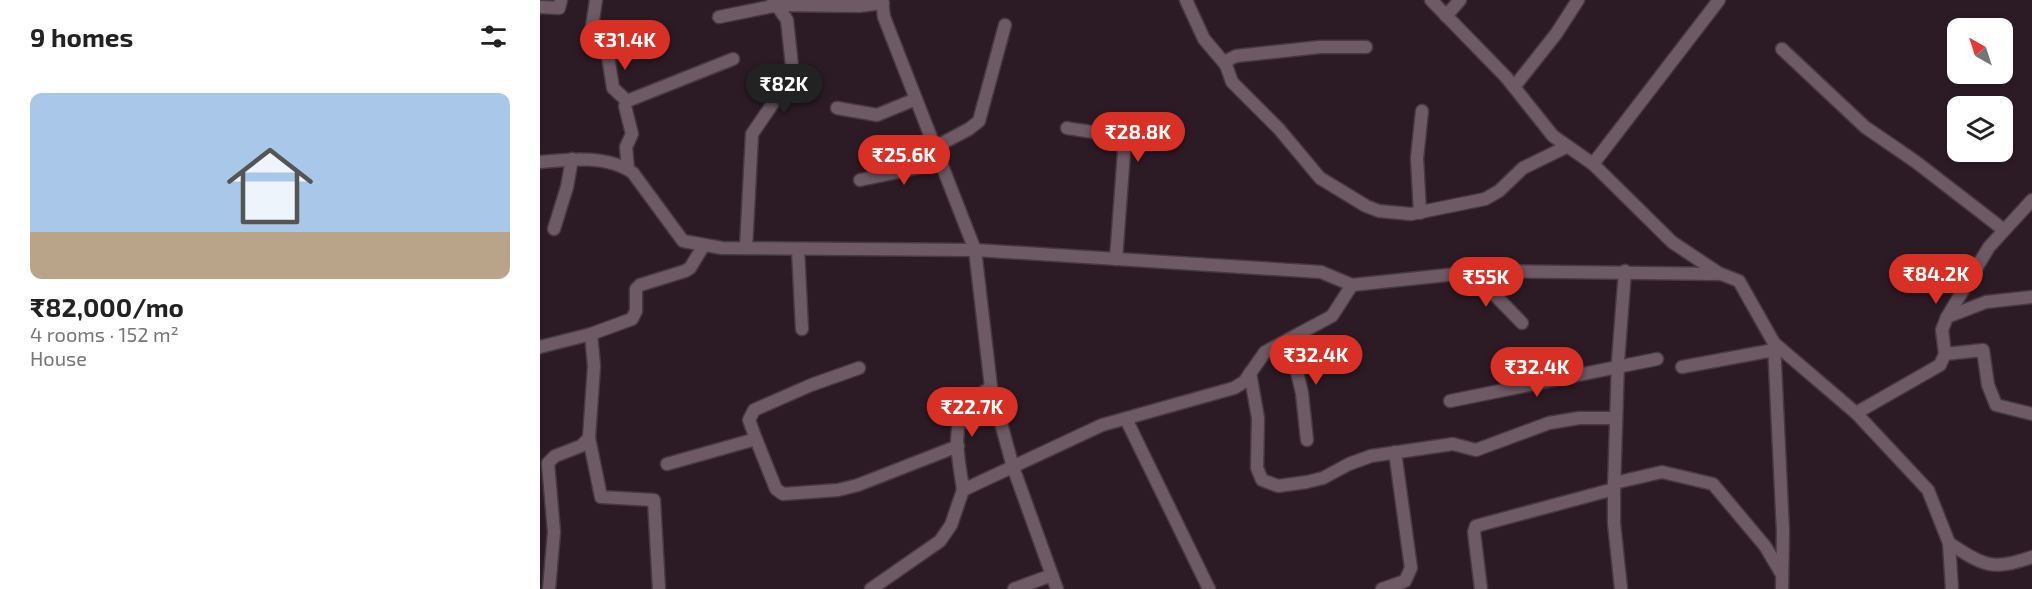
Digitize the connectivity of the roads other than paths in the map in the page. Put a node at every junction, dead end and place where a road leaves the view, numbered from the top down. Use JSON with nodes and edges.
{"nodes":[{"id":1,"x":561,"y":0,"type":"edge"},
{"id":2,"x":596,"y":0,"type":"edge"},
{"id":3,"x":1186,"y":0,"type":"edge"},
{"id":4,"x":1431,"y":0,"type":"edge"},
{"id":5,"x":1460,"y":0,"type":"edge"},
{"id":6,"x":1578,"y":0,"type":"edge"},
{"id":7,"x":1719,"y":0,"type":"edge"},
{"id":8,"x":882,"y":1,"type":"edge"},
{"id":9,"x":776,"y":3,"type":"edge"},
{"id":10,"x":540,"y":8,"type":"edge"},
{"id":11,"x":1446,"y":16,"type":"junction"},
{"id":12,"x":719,"y":17,"type":"dead end"},
{"id":13,"x":1005,"y":25,"type":"dead end"},
{"id":14,"x":645,"y":44,"type":"dead end"},
{"id":15,"x":1366,"y":47,"type":"dead end"},
{"id":16,"x":1782,"y":49,"type":"dead end"},
{"id":17,"x":607,"y":50,"type":"junction"},
{"id":18,"x":733,"y":59,"type":"dead end"},
{"id":19,"x":1226,"y":65,"type":"junction"},
{"id":20,"x":1514,"y":87,"type":"junction"},
{"id":21,"x":916,"y":99,"type":"junction"},
{"id":22,"x":627,"y":101,"type":"junction"},
{"id":23,"x":837,"y":108,"type":"dead end"},
{"id":24,"x":1422,"y":111,"type":"dead end"},
{"id":25,"x":1067,"y":128,"type":"dead end"},
{"id":26,"x":935,"y":147,"type":"junction"},
{"id":27,"x":1566,"y":147,"type":"junction"},
{"id":28,"x":572,"y":159,"type":"junction"},
{"id":29,"x":540,"y":162,"type":"edge"},
{"id":30,"x":941,"y":163,"type":"junction"},
{"id":31,"x":1593,"y":164,"type":"junction"},
{"id":32,"x":628,"y":169,"type":"junction"},
{"id":33,"x":860,"y":180,"type":"dead end"},
{"id":34,"x":2032,"y":200,"type":"edge"},
{"id":35,"x":1420,"y":213,"type":"junction"},
{"id":36,"x":554,"y":229,"type":"dead end"},
{"id":37,"x":2004,"y":230,"type":"junction"},
{"id":38,"x":704,"y":245,"type":"junction"},
{"id":39,"x":746,"y":248,"type":"junction"},
{"id":40,"x":798,"y":249,"type":"junction"},
{"id":41,"x":975,"y":250,"type":"junction"},
{"id":42,"x":1116,"y":259,"type":"junction"},
{"id":43,"x":1483,"y":271,"type":"junction"},
{"id":44,"x":1625,"y":271,"type":"junction"},
{"id":45,"x":1721,"y":274,"type":"junction"},
{"id":46,"x":1352,"y":285,"type":"junction"},
{"id":47,"x":2032,"y":297,"type":"edge"},
{"id":48,"x":1947,"y":317,"type":"junction"},
{"id":49,"x":1522,"y":323,"type":"dead end"},
{"id":50,"x":801,"y":329,"type":"dead end"},
{"id":51,"x":591,"y":334,"type":"junction"},
{"id":52,"x":1289,"y":339,"type":"junction"},
{"id":53,"x":540,"y":347,"type":"edge"},
{"id":54,"x":1774,"y":347,"type":"junction"},
{"id":55,"x":1945,"y":354,"type":"junction"},
{"id":56,"x":1657,"y":359,"type":"dead end"},
{"id":57,"x":1618,"y":365,"type":"junction"},
{"id":58,"x":859,"y":368,"type":"dead end"},
{"id":59,"x":1682,"y":368,"type":"dead end"},
{"id":60,"x":1250,"y":373,"type":"junction"},
{"id":61,"x":991,"y":387,"type":"junction"},
{"id":62,"x":1450,"y":401,"type":"dead end"},
{"id":63,"x":1856,"y":413,"type":"junction"},
{"id":64,"x":2032,"y":414,"type":"edge"},
{"id":65,"x":1126,"y":418,"type":"junction"},
{"id":66,"x":1616,"y":418,"type":"junction"},
{"id":67,"x":589,"y":438,"type":"junction"},
{"id":68,"x":756,"y":439,"type":"junction"},
{"id":69,"x":1307,"y":440,"type":"dead end"},
{"id":70,"x":958,"y":446,"type":"junction"},
{"id":71,"x":1395,"y":452,"type":"junction"},
{"id":72,"x":544,"y":464,"type":"edge"},
{"id":73,"x":667,"y":464,"type":"dead end"},
{"id":74,"x":1013,"y":467,"type":"junction"},
{"id":75,"x":1614,"y":486,"type":"junction"},
{"id":76,"x":963,"y":490,"type":"junction"},
{"id":77,"x":1949,"y":543,"type":"junction"},
{"id":78,"x":2032,"y":557,"type":"edge"},
{"id":79,"x":1052,"y":575,"type":"junction"},
{"id":80,"x":1782,"y":576,"type":"junction"},
{"id":81,"x":549,"y":589,"type":"edge"},
{"id":82,"x":659,"y":589,"type":"edge"},
{"id":83,"x":871,"y":589,"type":"edge"},
{"id":84,"x":1014,"y":589,"type":"edge"},
{"id":85,"x":1057,"y":589,"type":"edge"},
{"id":86,"x":1209,"y":589,"type":"edge"},
{"id":87,"x":1382,"y":589,"type":"edge"},
{"id":88,"x":1481,"y":589,"type":"edge"},
{"id":89,"x":1621,"y":589,"type":"edge"},
{"id":90,"x":1782,"y":589,"type":"edge"},
{"id":91,"x":1952,"y":589,"type":"edge"}],
"edges":[{"from":1,"to":10,"type":"street"},
{"from":2,"to":17,"type":"street"},
{"from":3,"to":19,"type":"street"},
{"from":4,"to":11,"type":"street"},
{"from":5,"to":11,"type":"street"},
{"from":6,"to":20,"type":"street"},
{"from":7,"to":31,"type":"street"},
{"from":8,"to":9,"type":"street"},
{"from":8,"to":21,"type":"street"},
{"from":9,"to":12,"type":"street"},
{"from":9,"to":39,"type":"street"},
{"from":11,"to":20,"type":"street"},
{"from":13,"to":26,"type":"street"},
{"from":14,"to":17,"type":"street"},
{"from":15,"to":19,"type":"street"},
{"from":16,"to":37,"type":"street"},
{"from":17,"to":22,"type":"street"},
{"from":18,"to":22,"type":"street"},
{"from":19,"to":35,"type":"street"},
{"from":20,"to":27,"type":"street"},
{"from":21,"to":23,"type":"street"},
{"from":21,"to":26,"type":"street"},
{"from":22,"to":32,"type":"street"},
{"from":24,"to":35,"type":"street"},
{"from":25,"to":42,"type":"street"},
{"from":26,"to":30,"type":"street"},
{"from":27,"to":31,"type":"street"},
{"from":27,"to":35,"type":"street"},
{"from":28,"to":29,"type":"street"},
{"from":28,"to":32,"type":"street"},
{"from":28,"to":36,"type":"street"},
{"from":30,"to":33,"type":"street"},
{"from":30,"to":41,"type":"street"},
{"from":31,"to":45,"type":"street"},
{"from":32,"to":38,"type":"street"},
{"from":34,"to":37,"type":"street"},
{"from":37,"to":48,"type":"street"},
{"from":38,"to":39,"type":"street"},
{"from":38,"to":51,"type":"street"},
{"from":39,"to":40,"type":"street"},
{"from":40,"to":41,"type":"street"},
{"from":40,"to":50,"type":"street"},
{"from":41,"to":42,"type":"street"},
{"from":41,"to":61,"type":"street"},
{"from":42,"to":46,"type":"street"},
{"from":43,"to":44,"type":"street"},
{"from":43,"to":46,"type":"street"},
{"from":43,"to":49,"type":"street"},
{"from":44,"to":45,"type":"street"},
{"from":44,"to":57,"type":"street"},
{"from":45,"to":54,"type":"street"},
{"from":46,"to":52,"type":"street"},
{"from":47,"to":48,"type":"street"},
{"from":48,"to":55,"type":"street"},
{"from":51,"to":53,"type":"street"},
{"from":51,"to":67,"type":"street"},
{"from":52,"to":60,"type":"street"},
{"from":52,"to":69,"type":"street"},
{"from":54,"to":59,"type":"street"},
{"from":54,"to":63,"type":"street"},
{"from":54,"to":80,"type":"street"},
{"from":55,"to":63,"type":"street"},
{"from":55,"to":64,"type":"street"},
{"from":56,"to":57,"type":"street"},
{"from":57,"to":62,"type":"street"},
{"from":57,"to":66,"type":"street"},
{"from":58,"to":68,"type":"street"},
{"from":60,"to":65,"type":"street"},
{"from":60,"to":71,"type":"street"},
{"from":61,"to":70,"type":"street"},
{"from":61,"to":74,"type":"street"},
{"from":63,"to":77,"type":"street"},
{"from":65,"to":74,"type":"street"},
{"from":65,"to":86,"type":"street"},
{"from":66,"to":71,"type":"street"},
{"from":66,"to":75,"type":"street"},
{"from":67,"to":72,"type":"street"},
{"from":67,"to":82,"type":"street"},
{"from":68,"to":70,"type":"street"},
{"from":68,"to":73,"type":"street"},
{"from":70,"to":76,"type":"street"},
{"from":71,"to":87,"type":"street"},
{"from":72,"to":81,"type":"street"},
{"from":74,"to":76,"type":"street"},
{"from":74,"to":79,"type":"street"},
{"from":75,"to":80,"type":"street"},
{"from":75,"to":88,"type":"street"},
{"from":75,"to":89,"type":"street"},
{"from":76,"to":83,"type":"street"},
{"from":77,"to":78,"type":"street"},
{"from":77,"to":91,"type":"street"},
{"from":79,"to":84,"type":"street"},
{"from":79,"to":85,"type":"street"},
{"from":80,"to":90,"type":"street"}]}
